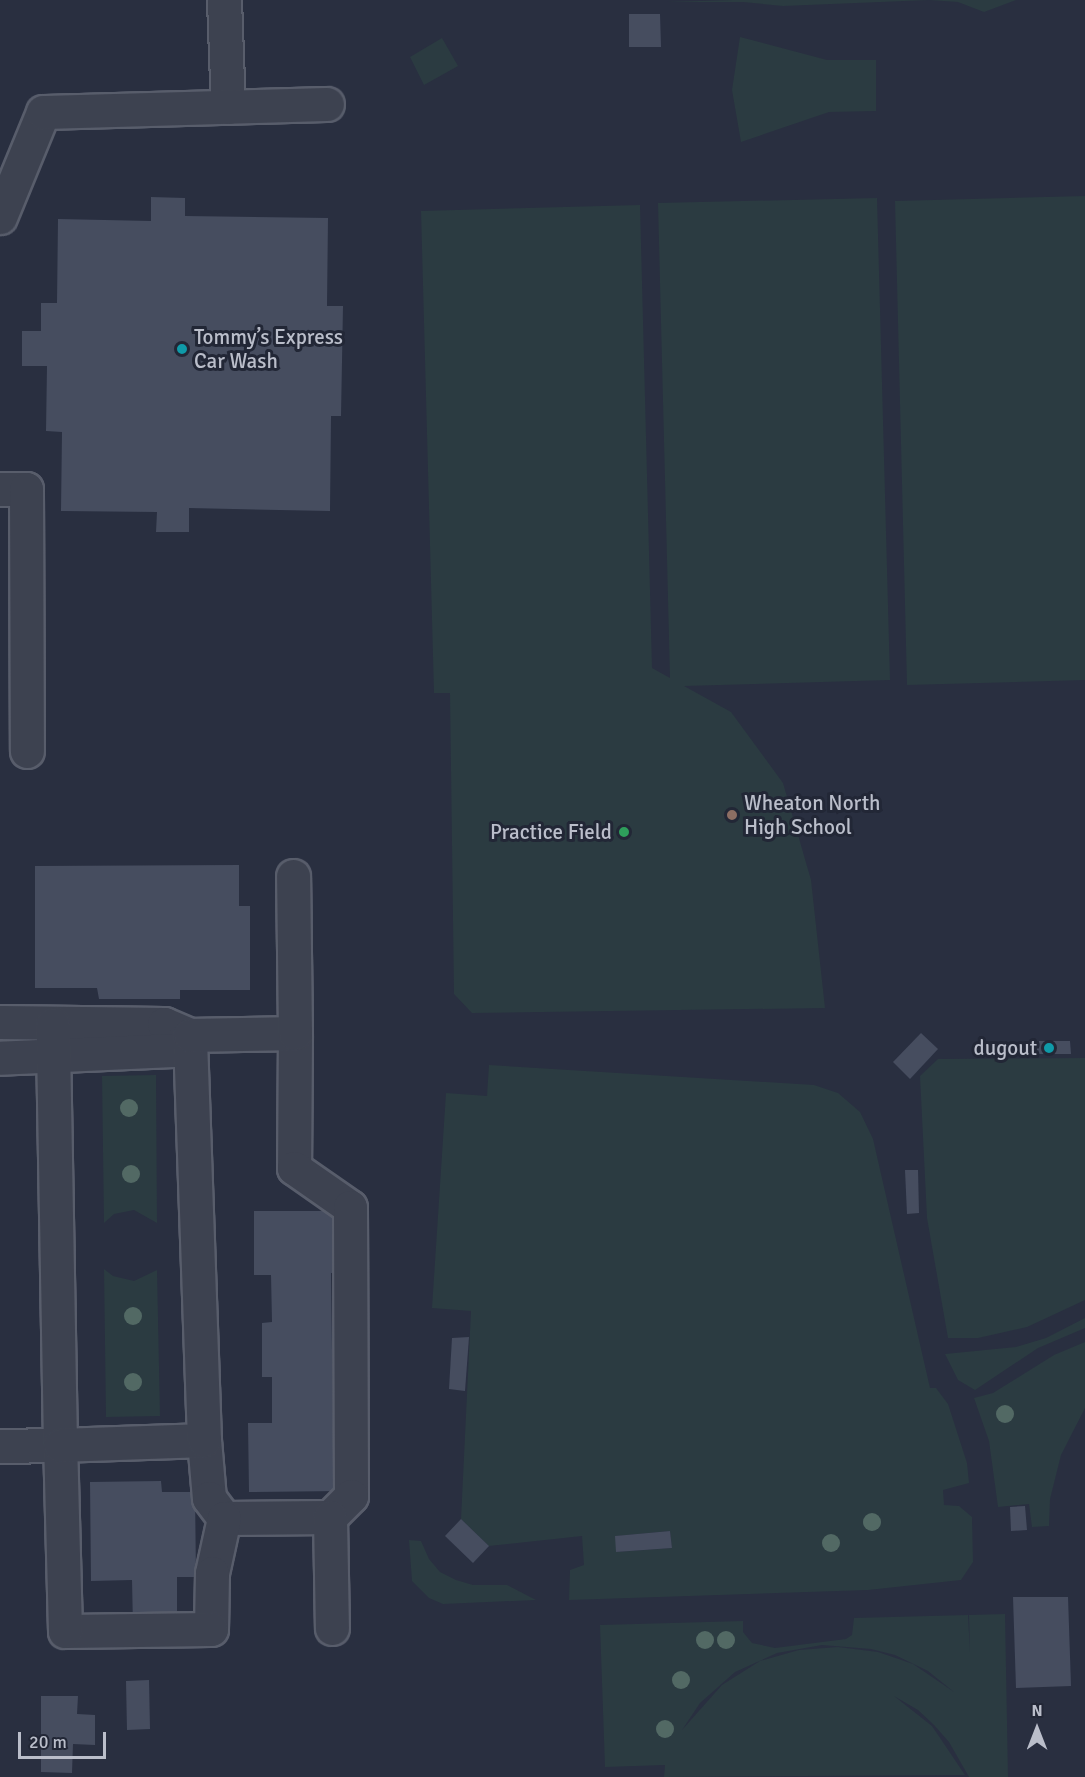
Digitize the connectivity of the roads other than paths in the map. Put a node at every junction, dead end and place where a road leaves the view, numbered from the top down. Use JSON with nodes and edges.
{"nodes":[{"id":1,"x":224,"y":0,"type":"edge"},
{"id":2,"x":327,"y":104,"type":"dead end"},
{"id":3,"x":228,"y":107,"type":"junction"},
{"id":4,"x":0,"y":217,"type":"edge"},
{"id":5,"x":0,"y":489,"type":"edge"},
{"id":6,"x":27,"y":751,"type":"dead end"},
{"id":7,"x":293,"y":876,"type":"dead end"},
{"id":8,"x":0,"y":1022,"type":"edge"},
{"id":9,"x":52,"y":1024,"type":"junction"},
{"id":10,"x":295,"y":1033,"type":"junction"},
{"id":11,"x":190,"y":1035,"type":"junction"},
{"id":12,"x":0,"y":1058,"type":"edge"},
{"id":13,"x":54,"y":1058,"type":"junction"},
{"id":14,"x":204,"y":1440,"type":"junction"},
{"id":15,"x":60,"y":1445,"type":"junction"},
{"id":16,"x":0,"y":1446,"type":"edge"},
{"id":17,"x":330,"y":1517,"type":"junction"},
{"id":18,"x":224,"y":1518,"type":"junction"},
{"id":19,"x":332,"y":1628,"type":"dead end"}],
"edges":[{"from":1,"to":3,"type":"lane"},
{"from":2,"to":3,"type":"lane"},
{"from":3,"to":4,"type":"lane"},
{"from":5,"to":6,"type":"lane"},
{"from":7,"to":10,"type":"lane"},
{"from":8,"to":9,"type":"lane"},
{"from":9,"to":11,"type":"lane"},
{"from":9,"to":13,"type":"lane"},
{"from":10,"to":11,"type":"lane"},
{"from":10,"to":17,"type":"lane"},
{"from":11,"to":13,"type":"lane"},
{"from":11,"to":14,"type":"lane"},
{"from":12,"to":13,"type":"lane"},
{"from":13,"to":15,"type":"lane"},
{"from":14,"to":15,"type":"lane"},
{"from":14,"to":18,"type":"lane"},
{"from":15,"to":16,"type":"lane"},
{"from":15,"to":18,"type":"lane"},
{"from":17,"to":18,"type":"lane"},
{"from":17,"to":19,"type":"lane"}]}
